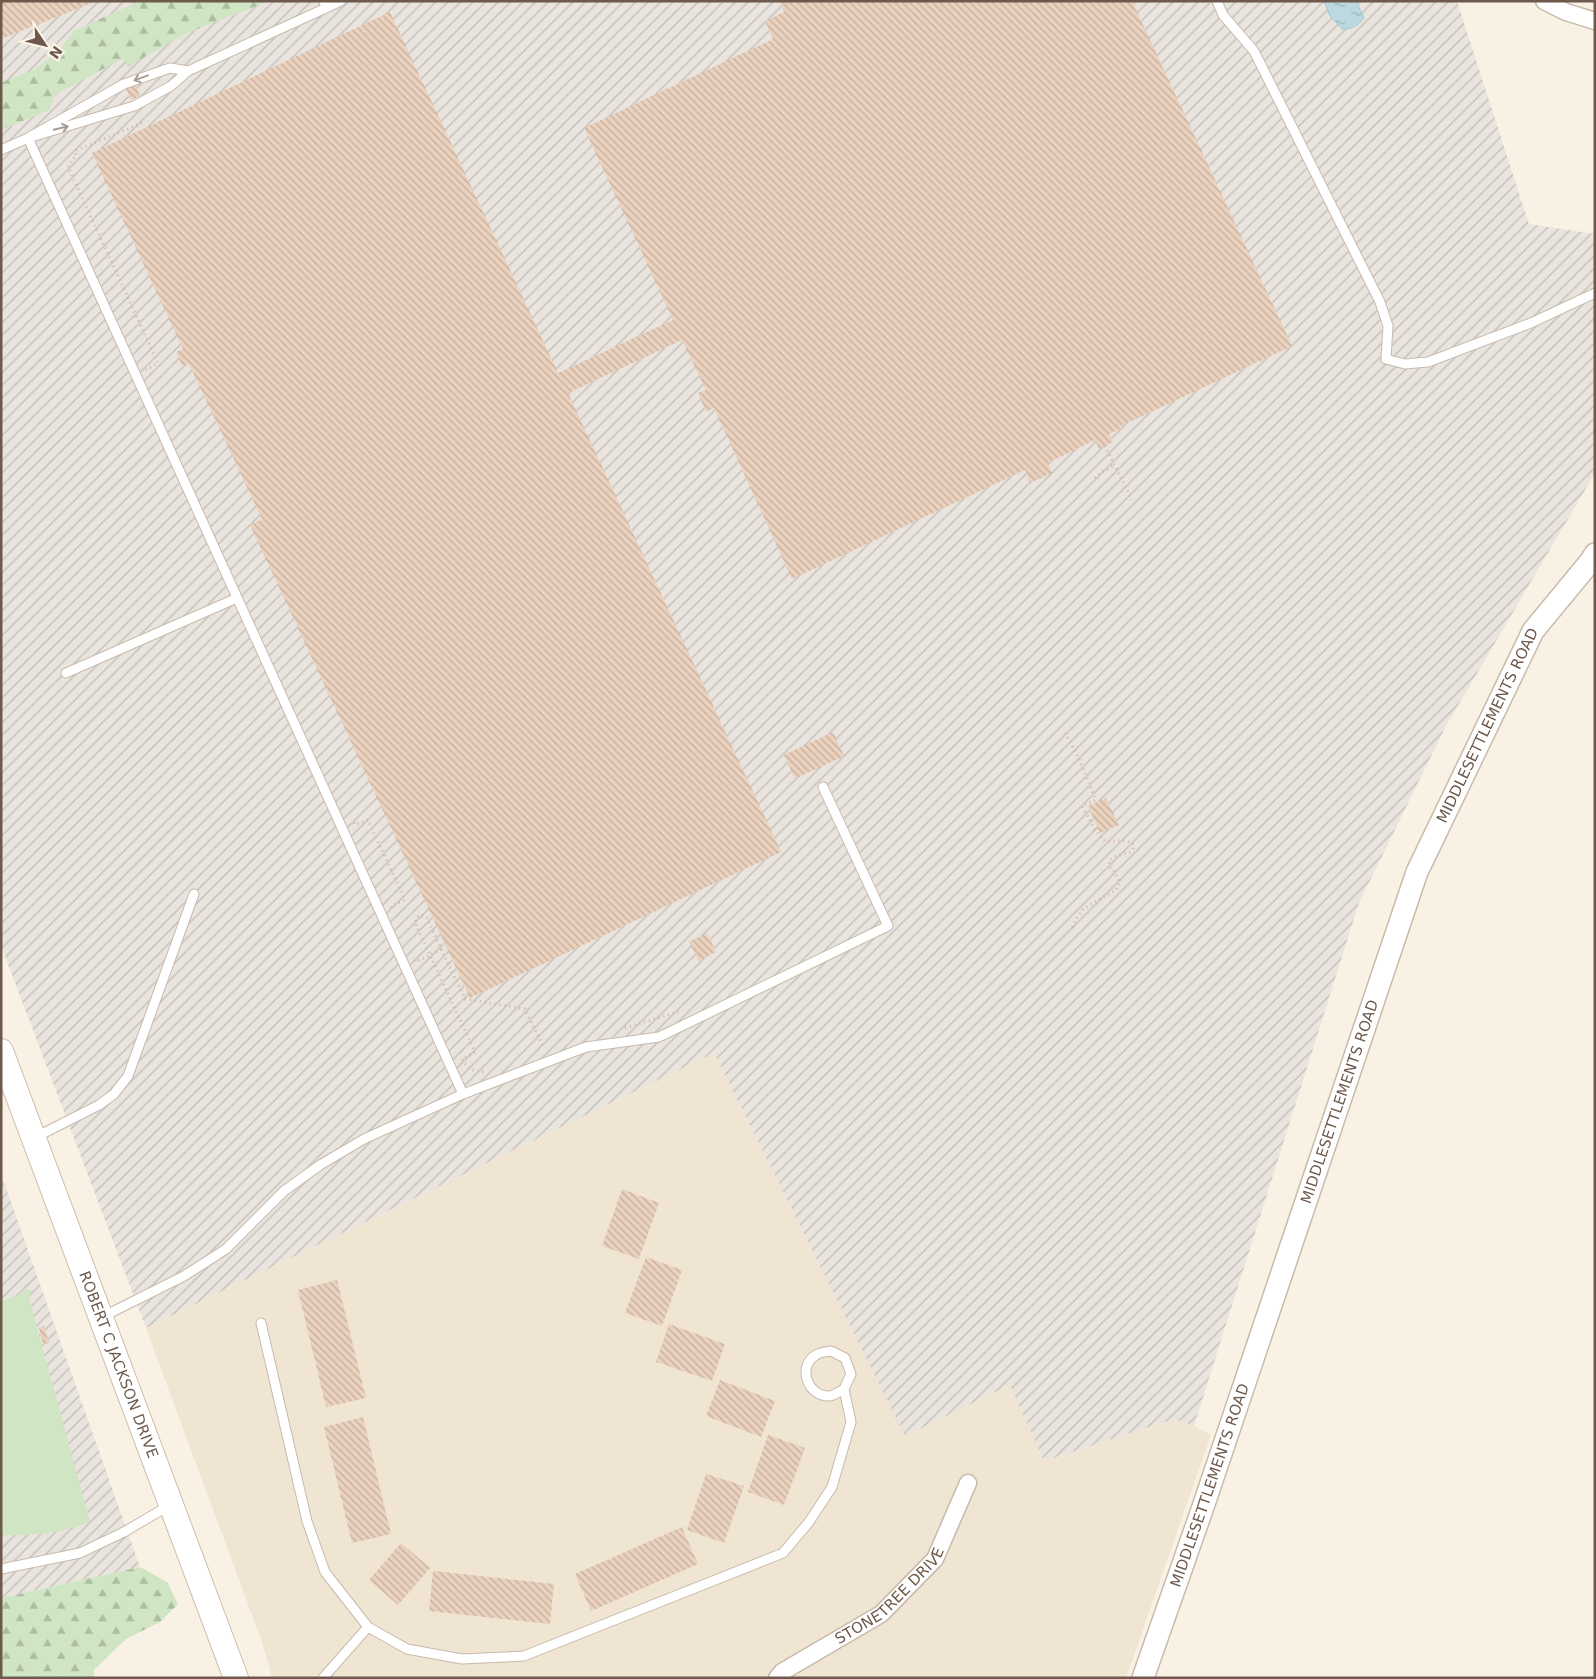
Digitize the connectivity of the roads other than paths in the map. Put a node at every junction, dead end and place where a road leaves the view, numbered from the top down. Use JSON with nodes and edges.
{"nodes":[{"id":1,"x":341,"y":1,"type":"edge"},
{"id":2,"x":1217,"y":1,"type":"edge"},
{"id":3,"x":1544,"y":1,"type":"edge"},
{"id":4,"x":325,"y":5,"type":"edge"},
{"id":5,"x":1595,"y":21,"type":"edge"},
{"id":6,"x":188,"y":71,"type":"junction"},
{"id":7,"x":28,"y":138,"type":"junction"},
{"id":8,"x":1,"y":150,"type":"edge"},
{"id":9,"x":1595,"y":293,"type":"edge"},
{"id":10,"x":1595,"y":554,"type":"edge"},
{"id":11,"x":236,"y":598,"type":"junction"},
{"id":12,"x":66,"y":673,"type":"dead end"},
{"id":13,"x":823,"y":787,"type":"dead end"},
{"id":14,"x":194,"y":894,"type":"dead end"},
{"id":15,"x":1,"y":1051,"type":"edge"},
{"id":16,"x":464,"y":1094,"type":"junction"},
{"id":17,"x":34,"y":1139,"type":"junction"},
{"id":18,"x":101,"y":1318,"type":"junction"},
{"id":19,"x":262,"y":1323,"type":"dead end"},
{"id":20,"x":844,"y":1389,"type":"junction"},
{"id":21,"x":968,"y":1483,"type":"dead end"},
{"id":22,"x":171,"y":1504,"type":"junction"},
{"id":23,"x":1,"y":1569,"type":"edge"},
{"id":24,"x":368,"y":1627,"type":"junction"},
{"id":25,"x":236,"y":1678,"type":"edge"},
{"id":26,"x":323,"y":1678,"type":"edge"},
{"id":27,"x":776,"y":1678,"type":"edge"},
{"id":28,"x":1143,"y":1678,"type":"edge"}],
"edges":[{"from":1,"to":4,"type":"lane"},
{"from":2,"to":9,"type":"lane"},
{"from":3,"to":5,"type":"street"},
{"from":4,"to":6,"type":"lane"},
{"from":7,"to":6,"type":"lane","one_way":true},
{"from":6,"to":7,"type":"lane","one_way":true},
{"from":7,"to":8,"type":"lane"},
{"from":7,"to":11,"type":"lane"},
{"from":10,"to":28,"type":"street","name":"MIDDLESETTLEMENTS ROAD"},
{"from":11,"to":12,"type":"lane"},
{"from":11,"to":16,"type":"lane"},
{"from":13,"to":16,"type":"lane"},
{"from":14,"to":17,"type":"lane"},
{"from":15,"to":17,"type":"main road","name":"ROBERT C JACKSON DRIVE"},
{"from":16,"to":18,"type":"lane"},
{"from":17,"to":18,"type":"main road","name":"ROBERT C JACKSON DRIVE"},
{"from":18,"to":22,"type":"main road","name":"ROBERT C JACKSON DRIVE"},
{"from":19,"to":24,"type":"lane"},
{"from":20,"to":20,"type":"lane"},
{"from":20,"to":24,"type":"lane"},
{"from":21,"to":27,"type":"street","name":"STONETREE DRIVE"},
{"from":22,"to":23,"type":"lane"},
{"from":22,"to":25,"type":"main road","name":"ROBERT C JACKSON DRIVE"},
{"from":24,"to":26,"type":"lane"}]}
